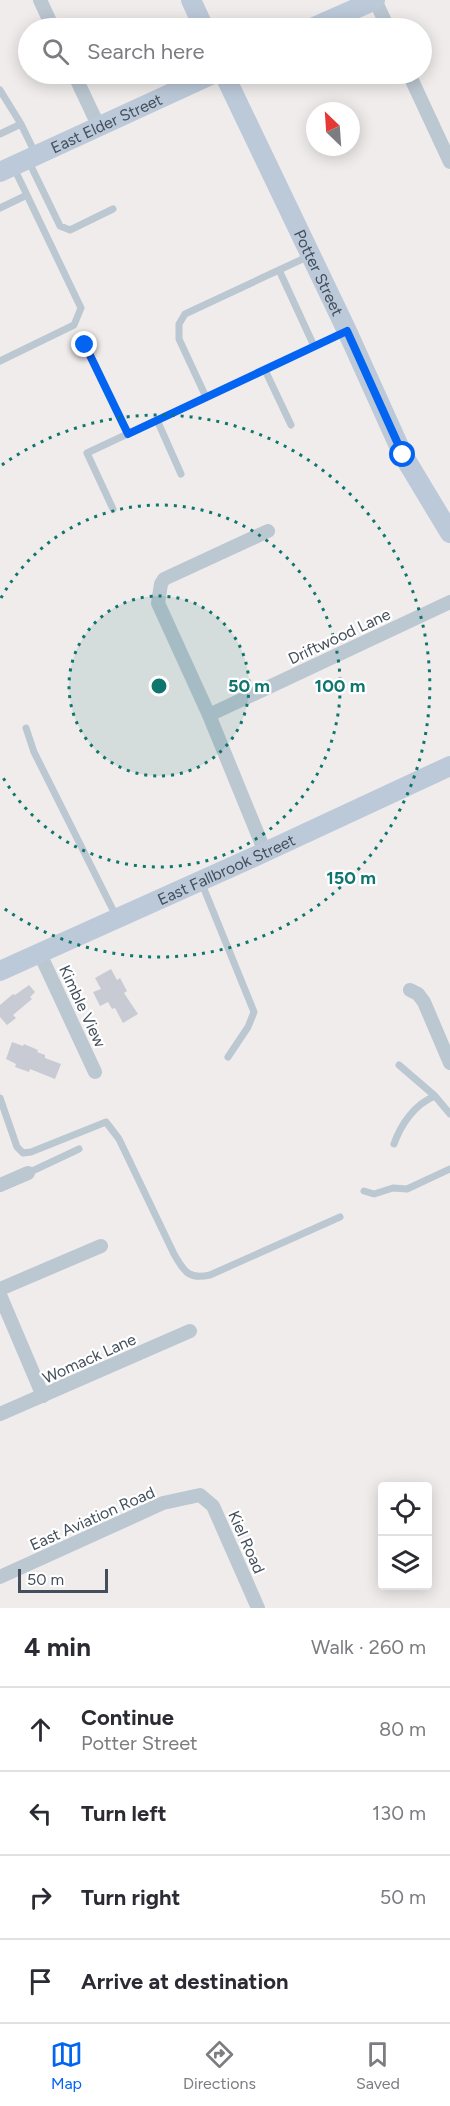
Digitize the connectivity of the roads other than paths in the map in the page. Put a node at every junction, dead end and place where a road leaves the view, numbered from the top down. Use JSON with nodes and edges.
{"nodes":[{"id":1,"x":40,"y":0,"type":"edge"},
{"id":2,"x":191,"y":0,"type":"edge"},
{"id":3,"x":375,"y":0,"type":"edge"},
{"id":4,"x":48,"y":18,"type":"edge"},
{"id":5,"x":199,"y":18,"type":"edge"},
{"id":6,"x":334,"y":18,"type":"edge"},
{"id":7,"x":383,"y":18,"type":"edge"},
{"id":8,"x":79,"y":84,"type":"edge"},
{"id":9,"x":191,"y":84,"type":"edge"},
{"id":10,"x":229,"y":84,"type":"edge"},
{"id":11,"x":414,"y":84,"type":"edge"},
{"id":12,"x":0,"y":90,"type":"edge"},
{"id":13,"x":21,"y":124,"type":"junction"},
{"id":14,"x":99,"y":127,"type":"junction"},
{"id":15,"x":0,"y":134,"type":"edge"},
{"id":16,"x":450,"y":162,"type":"edge"},
{"id":17,"x":19,"y":164,"type":"edge"},
{"id":18,"x":27,"y":195,"type":"junction"},
{"id":19,"x":0,"y":208,"type":"edge"},
{"id":20,"x":113,"y":209,"type":"dead end"},
{"id":21,"x":311,"y":255,"type":"junction"},
{"id":22,"x":279,"y":270,"type":"junction"},
{"id":23,"x":347,"y":331,"type":"junction"},
{"id":24,"x":85,"y":345,"type":"dead end"},
{"id":25,"x":315,"y":346,"type":"junction"},
{"id":26,"x":0,"y":361,"type":"edge"},
{"id":27,"x":265,"y":370,"type":"junction"},
{"id":28,"x":206,"y":397,"type":"junction"},
{"id":29,"x":157,"y":420,"type":"junction"},
{"id":30,"x":291,"y":424,"type":"dead end"},
{"id":31,"x":128,"y":434,"type":"junction"},
{"id":32,"x":181,"y":474,"type":"dead end"},
{"id":33,"x":113,"y":509,"type":"dead end"},
{"id":34,"x":268,"y":531,"type":"dead end"},
{"id":35,"x":450,"y":533,"type":"edge"},
{"id":36,"x":450,"y":602,"type":"edge"},
{"id":37,"x":209,"y":715,"type":"junction"},
{"id":38,"x":27,"y":728,"type":"dead end"},
{"id":39,"x":450,"y":766,"type":"edge"},
{"id":40,"x":265,"y":852,"type":"junction"},
{"id":41,"x":201,"y":881,"type":"junction"},
{"id":42,"x":118,"y":919,"type":"junction"},
{"id":43,"x":40,"y":954,"type":"junction"},
{"id":44,"x":0,"y":971,"type":"edge"},
{"id":45,"x":410,"y":990,"type":"dead end"},
{"id":46,"x":228,"y":1056,"type":"dead end"},
{"id":47,"x":450,"y":1063,"type":"edge"},
{"id":48,"x":399,"y":1065,"type":"dead end"},
{"id":49,"x":95,"y":1072,"type":"dead end"},
{"id":50,"x":435,"y":1096,"type":"junction"},
{"id":51,"x":0,"y":1098,"type":"edge"},
{"id":52,"x":450,"y":1114,"type":"edge"},
{"id":53,"x":394,"y":1144,"type":"dead end"},
{"id":54,"x":79,"y":1149,"type":"dead end"},
{"id":55,"x":450,"y":1169,"type":"edge"},
{"id":56,"x":28,"y":1173,"type":"joint"},
{"id":57,"x":0,"y":1185,"type":"edge"},
{"id":58,"x":364,"y":1191,"type":"dead end"},
{"id":59,"x":340,"y":1217,"type":"dead end"},
{"id":60,"x":101,"y":1246,"type":"dead end"},
{"id":61,"x":0,"y":1289,"type":"edge"},
{"id":62,"x":0,"y":1295,"type":"edge"},
{"id":63,"x":190,"y":1331,"type":"dead end"},
{"id":64,"x":44,"y":1396,"type":"junction"},
{"id":65,"x":0,"y":1414,"type":"edge"},
{"id":66,"x":200,"y":1495,"type":"joint"},
{"id":67,"x":0,"y":1577,"type":"edge"},
{"id":68,"x":258,"y":1608,"type":"edge"}],
"edges":[{"from":1,"to":4,"type":"street"},
{"from":2,"to":5,"type":"street"},
{"from":3,"to":6,"type":"street"},
{"from":3,"to":7,"type":"street"},
{"from":8,"to":14,"type":"street"},
{"from":9,"to":14,"type":"street","name":"East Elder Street"},
{"from":10,"to":21,"type":"street","name":"Potter Street"},
{"from":11,"to":16,"type":"street"},
{"from":12,"to":13,"type":"lane"},
{"from":13,"to":15,"type":"lane"},
{"from":13,"to":17,"type":"lane"},
{"from":14,"to":17,"type":"street","name":"East Elder Street"},
{"from":17,"to":18,"type":"lane"},
{"from":17,"to":20,"type":"lane"},
{"from":18,"to":19,"type":"lane"},
{"from":18,"to":26,"type":"lane"},
{"from":21,"to":22,"type":"lane"},
{"from":21,"to":23,"type":"street","name":"Potter Street"},
{"from":22,"to":25,"type":"lane"},
{"from":22,"to":28,"type":"lane"},
{"from":23,"to":25,"type":"lane"},
{"from":23,"to":35,"type":"street","name":"Potter Street"},
{"from":24,"to":31,"type":"lane"},
{"from":25,"to":27,"type":"lane"},
{"from":27,"to":28,"type":"lane"},
{"from":27,"to":30,"type":"lane"},
{"from":28,"to":29,"type":"lane"},
{"from":29,"to":31,"type":"lane"},
{"from":29,"to":32,"type":"lane"},
{"from":31,"to":33,"type":"lane"},
{"from":34,"to":37,"type":"street"},
{"from":36,"to":37,"type":"street","name":"Driftwood Lane"},
{"from":37,"to":40,"type":"street"},
{"from":38,"to":42,"type":"lane"},
{"from":39,"to":40,"type":"street","name":"East Fallbrook Street"},
{"from":40,"to":41,"type":"street","name":"East Fallbrook Street"},
{"from":41,"to":42,"type":"street","name":"East Fallbrook Street"},
{"from":41,"to":46,"type":"lane"},
{"from":42,"to":43,"type":"street","name":"East Fallbrook Street"},
{"from":43,"to":44,"type":"street","name":"East Fallbrook Street"},
{"from":43,"to":49,"type":"street","name":"Kimble View"},
{"from":45,"to":47,"type":"street"},
{"from":48,"to":50,"type":"lane"},
{"from":50,"to":52,"type":"lane"},
{"from":50,"to":53,"type":"lane"},
{"from":51,"to":59,"type":"lane"},
{"from":54,"to":56,"type":"lane"},
{"from":55,"to":58,"type":"lane"},
{"from":56,"to":57,"type":"street"},
{"from":60,"to":61,"type":"street"},
{"from":62,"to":64,"type":"street"},
{"from":63,"to":64,"type":"street","name":"Womack Lane"},
{"from":64,"to":65,"type":"street","name":"Womack Lane"},
{"from":66,"to":67,"type":"street","name":"East Aviation Road"},
{"from":66,"to":68,"type":"street","name":"Kiel Road"}]}
